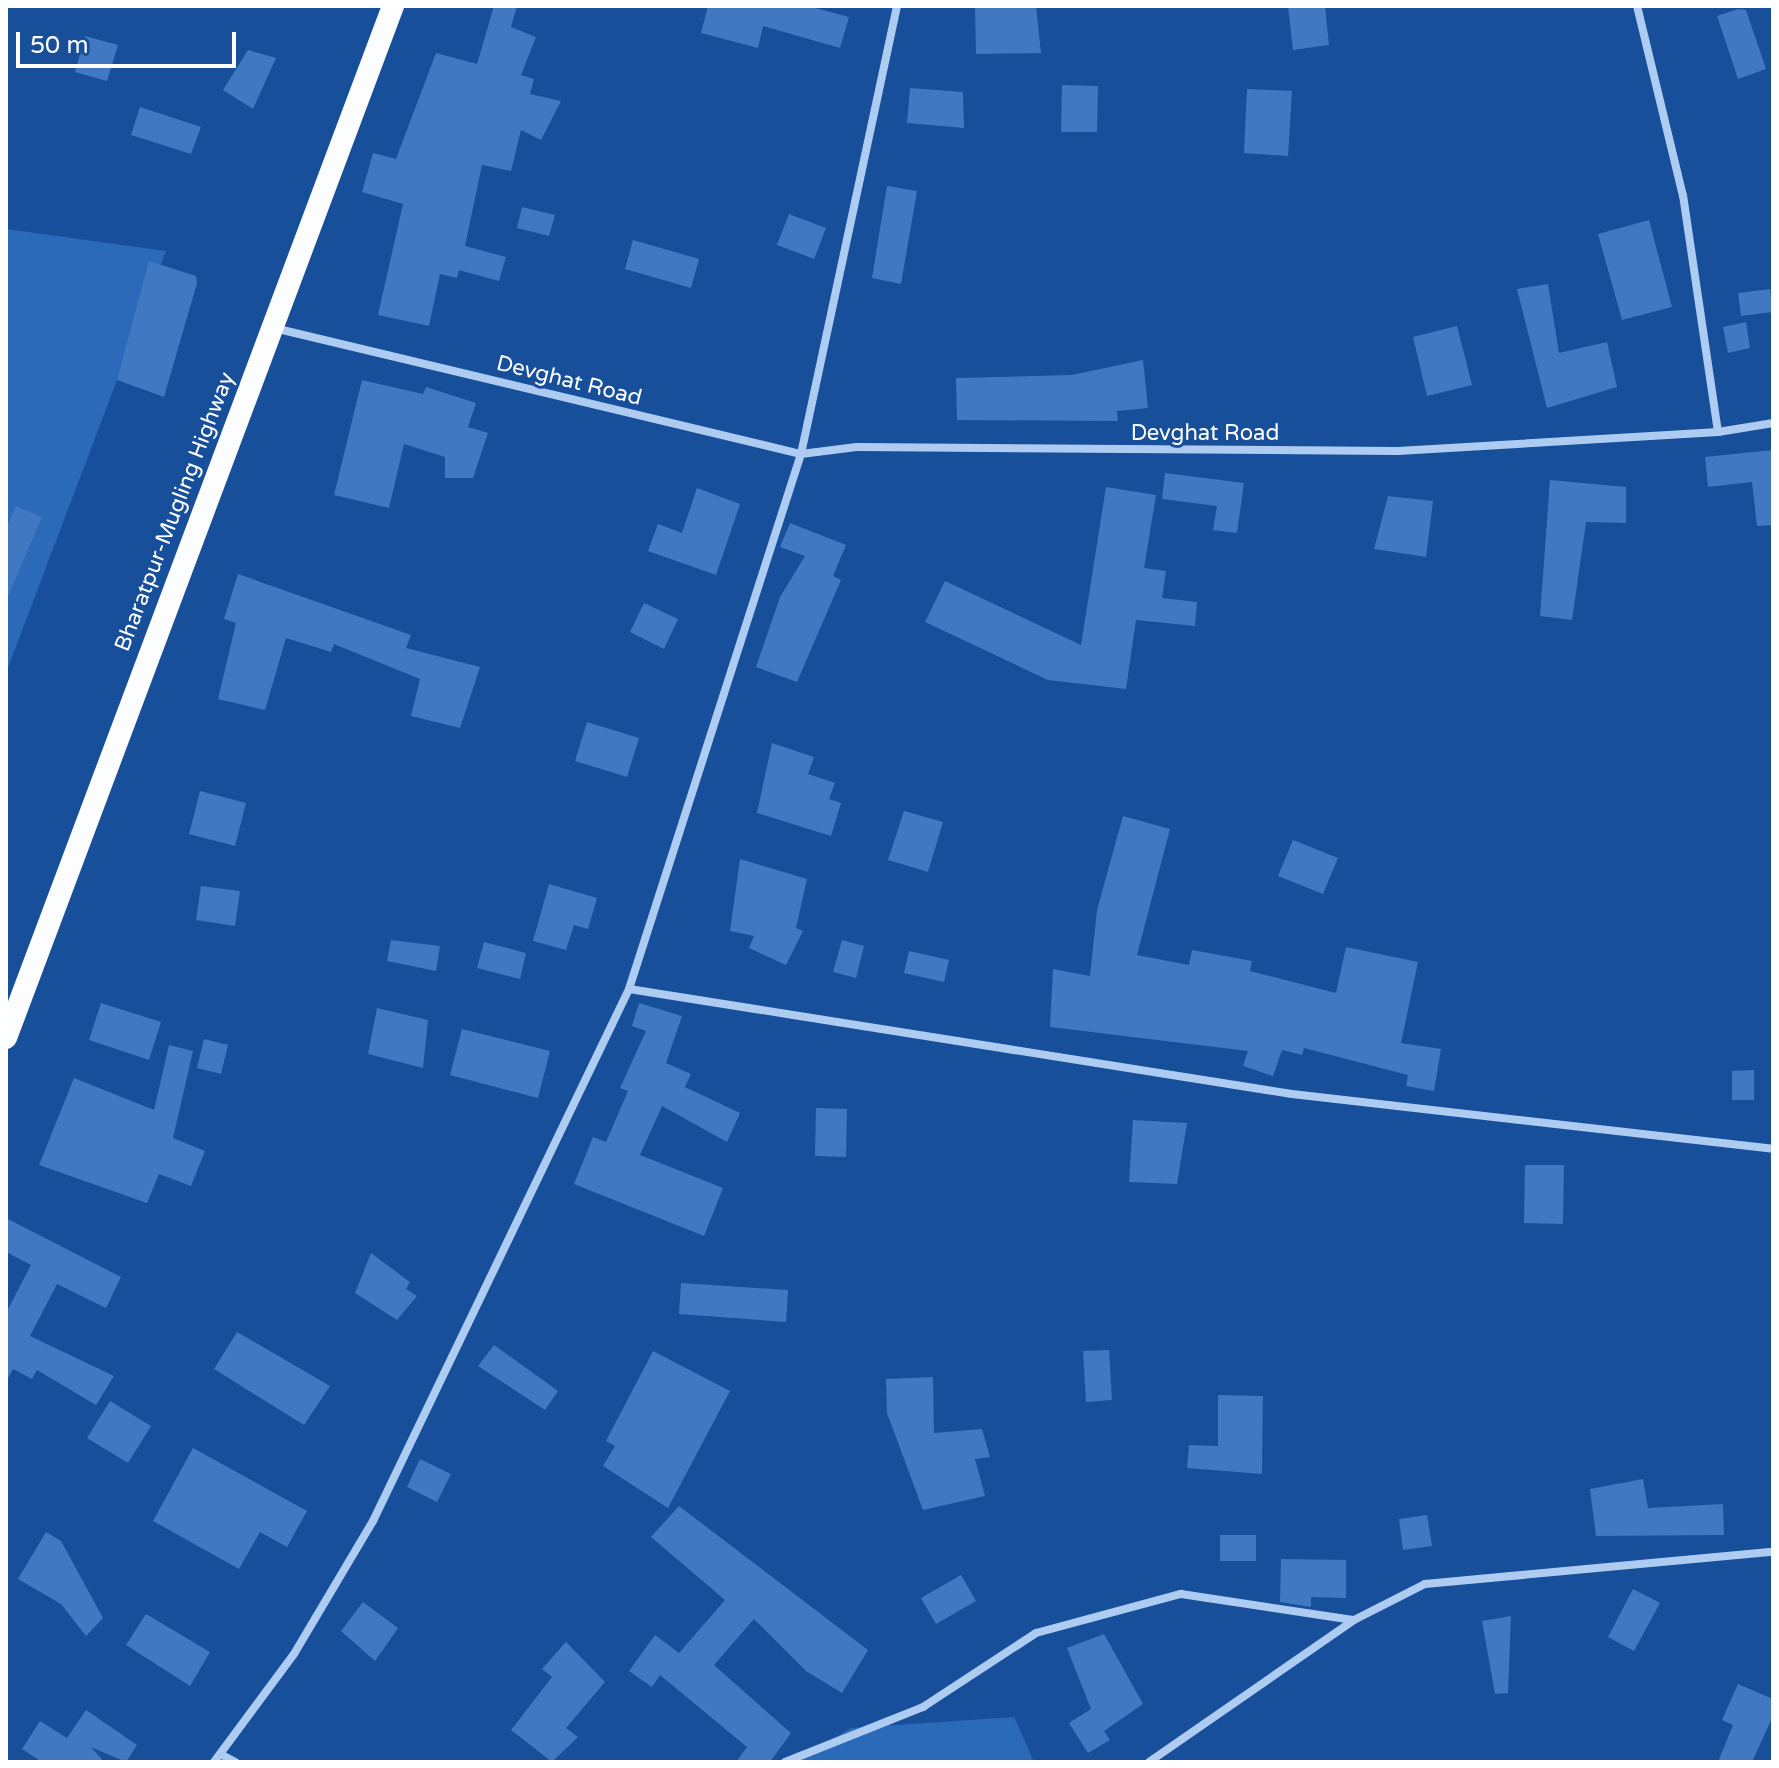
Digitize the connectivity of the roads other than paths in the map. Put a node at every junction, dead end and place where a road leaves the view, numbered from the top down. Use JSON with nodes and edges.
{"nodes":[{"id":1,"x":393,"y":6,"type":"edge"},
{"id":2,"x":897,"y":6,"type":"edge"},
{"id":3,"x":1637,"y":6,"type":"edge"},
{"id":4,"x":273,"y":328,"type":"junction"},
{"id":5,"x":1773,"y":423,"type":"edge"},
{"id":6,"x":1718,"y":432,"type":"junction"},
{"id":7,"x":801,"y":454,"type":"junction"},
{"id":8,"x":629,"y":989,"type":"junction"},
{"id":9,"x":6,"y":1038,"type":"edge"},
{"id":10,"x":1773,"y":1149,"type":"edge"},
{"id":11,"x":1773,"y":1552,"type":"edge"},
{"id":12,"x":1354,"y":1620,"type":"junction"},
{"id":13,"x":222,"y":1755,"type":"junction"},
{"id":14,"x":214,"y":1762,"type":"edge"},
{"id":15,"x":235,"y":1762,"type":"edge"},
{"id":16,"x":785,"y":1762,"type":"edge"},
{"id":17,"x":1149,"y":1762,"type":"edge"}],
"edges":[{"from":1,"to":4,"type":"highway","name":"Bharatpur-Mugling Highway"},
{"from":2,"to":7,"type":"street"},
{"from":3,"to":6,"type":"street"},
{"from":4,"to":7,"type":"street","name":"Devghat Road"},
{"from":4,"to":9,"type":"highway","name":"Bharatpur-Mugling Highway"},
{"from":5,"to":6,"type":"street","name":"Devghat Road"},
{"from":6,"to":7,"type":"street","name":"Devghat Road"},
{"from":7,"to":8,"type":"street"},
{"from":8,"to":10,"type":"street"},
{"from":8,"to":13,"type":"street"},
{"from":11,"to":12,"type":"street"},
{"from":12,"to":16,"type":"street"},
{"from":12,"to":17,"type":"street"},
{"from":13,"to":14,"type":"street"},
{"from":13,"to":15,"type":"street"}]}
